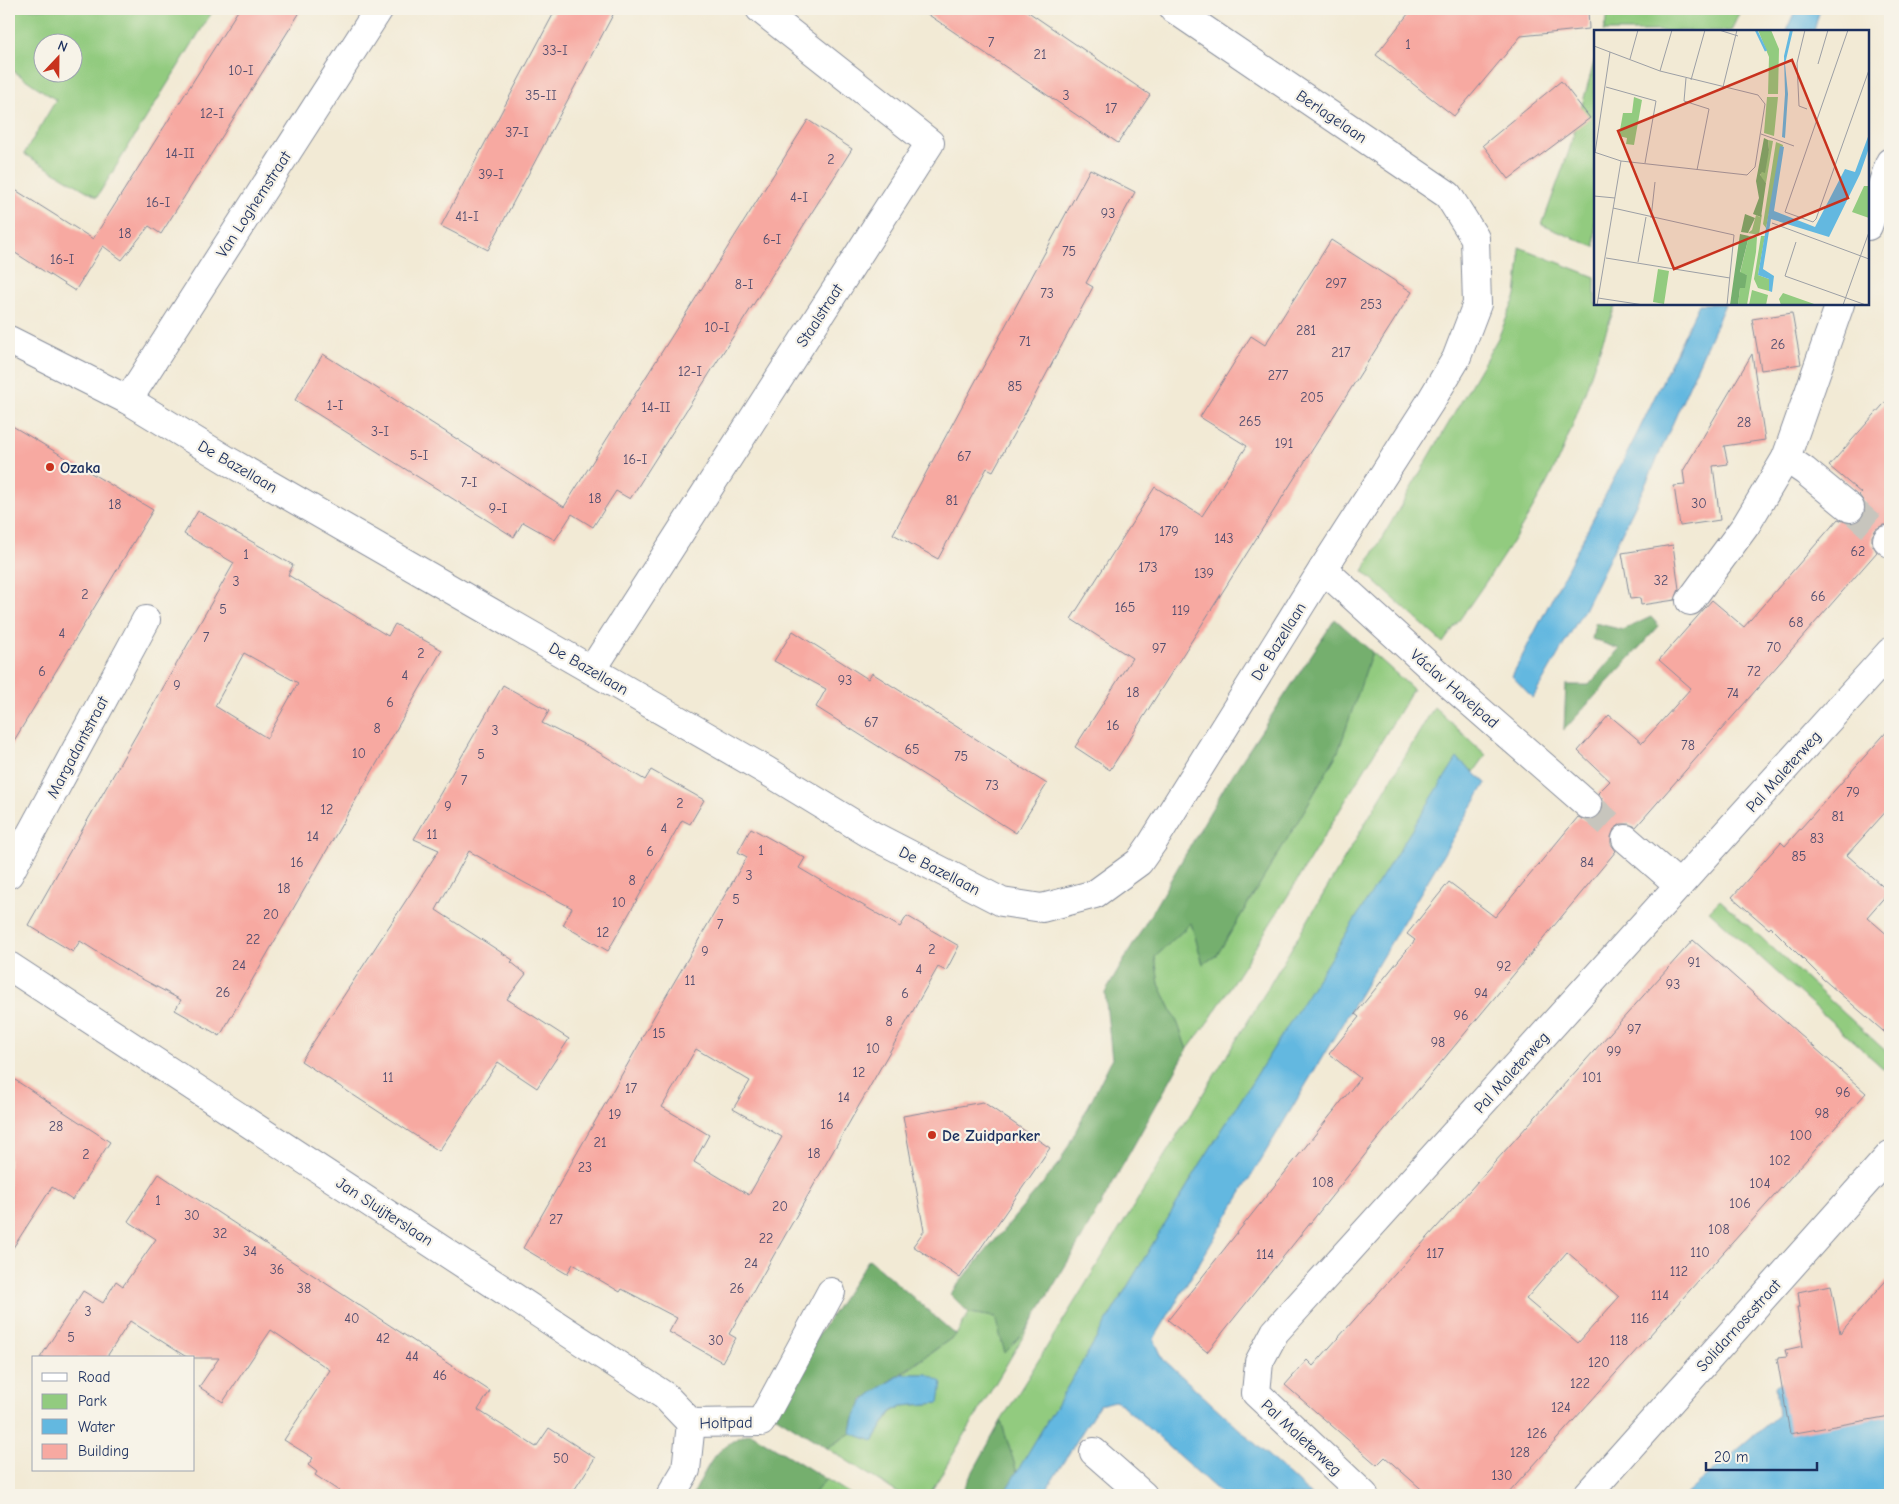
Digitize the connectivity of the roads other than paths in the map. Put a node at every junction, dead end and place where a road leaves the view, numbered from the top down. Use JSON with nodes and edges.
{"nodes":[{"id":1,"x":379,"y":9,"type":"edge"},
{"id":2,"x":760,"y":9,"type":"edge"},
{"id":3,"x":1174,"y":9,"type":"edge"},
{"id":4,"x":1890,"y":162,"type":"edge"},
{"id":5,"x":1869,"y":223,"type":"edge"},
{"id":6,"x":1475,"y":238,"type":"joint"},
{"id":7,"x":1840,"y":305,"type":"edge"},
{"id":8,"x":9,"y":340,"type":"edge"},
{"id":9,"x":128,"y":400,"type":"junction"},
{"id":10,"x":1786,"y":458,"type":"junction"},
{"id":11,"x":1850,"y":508,"type":"tunnel mouth"},
{"id":12,"x":1323,"y":569,"type":"junction"},
{"id":13,"x":1690,"y":601,"type":"dead end"},
{"id":14,"x":146,"y":620,"type":"dead end"},
{"id":15,"x":1890,"y":652,"type":"edge"},
{"id":16,"x":592,"y":670,"type":"junction"},
{"id":17,"x":1588,"y":805,"type":"tunnel mouth"},
{"id":18,"x":1626,"y":839,"type":"tunnel mouth"},
{"id":19,"x":9,"y":874,"type":"edge"},
{"id":20,"x":1679,"y":885,"type":"junction"},
{"id":21,"x":9,"y":966,"type":"edge"},
{"id":22,"x":1890,"y":1155,"type":"edge"},
{"id":23,"x":831,"y":1292,"type":"dead end"},
{"id":24,"x":691,"y":1423,"type":"junction"},
{"id":25,"x":1094,"y":1452,"type":"dead end"},
{"id":26,"x":672,"y":1495,"type":"edge"},
{"id":27,"x":1143,"y":1495,"type":"edge"},
{"id":28,"x":1364,"y":1495,"type":"edge"},
{"id":29,"x":1587,"y":1495,"type":"edge"}],
"edges":[{"from":1,"to":9,"type":"street","name":"Van Loghemstraat"},
{"from":2,"to":16,"type":"street","name":"Staalstraat"},
{"from":3,"to":6,"type":"street","name":"Berlagelaan"},
{"from":4,"to":5,"type":"street"},
{"from":6,"to":12,"type":"street","name":"De Bazellaan"},
{"from":7,"to":10,"type":"street"},
{"from":8,"to":9,"type":"street","name":"De Bazellaan"},
{"from":9,"to":16,"type":"street","name":"De Bazellaan"},
{"from":10,"to":11,"type":"street"},
{"from":10,"to":13,"type":"street"},
{"from":12,"to":16,"type":"street","name":"De Bazellaan"},
{"from":12,"to":17,"type":"street","name":"Václav Havelpad"},
{"from":14,"to":19,"type":"street","name":"Margadantstraat"},
{"from":15,"to":20,"type":"street","name":"Pal Maleterweg"},
{"from":18,"to":20,"type":"street"},
{"from":20,"to":28,"type":"street","name":"Pal Maleterweg"},
{"from":21,"to":24,"type":"street","name":"Jan Sluijterslaan"},
{"from":22,"to":29,"type":"street","name":"Solidarnoscstraat"},
{"from":23,"to":24,"type":"street","name":"Holtpad"},
{"from":24,"to":26,"type":"street"},
{"from":25,"to":27,"type":"street"}]}
